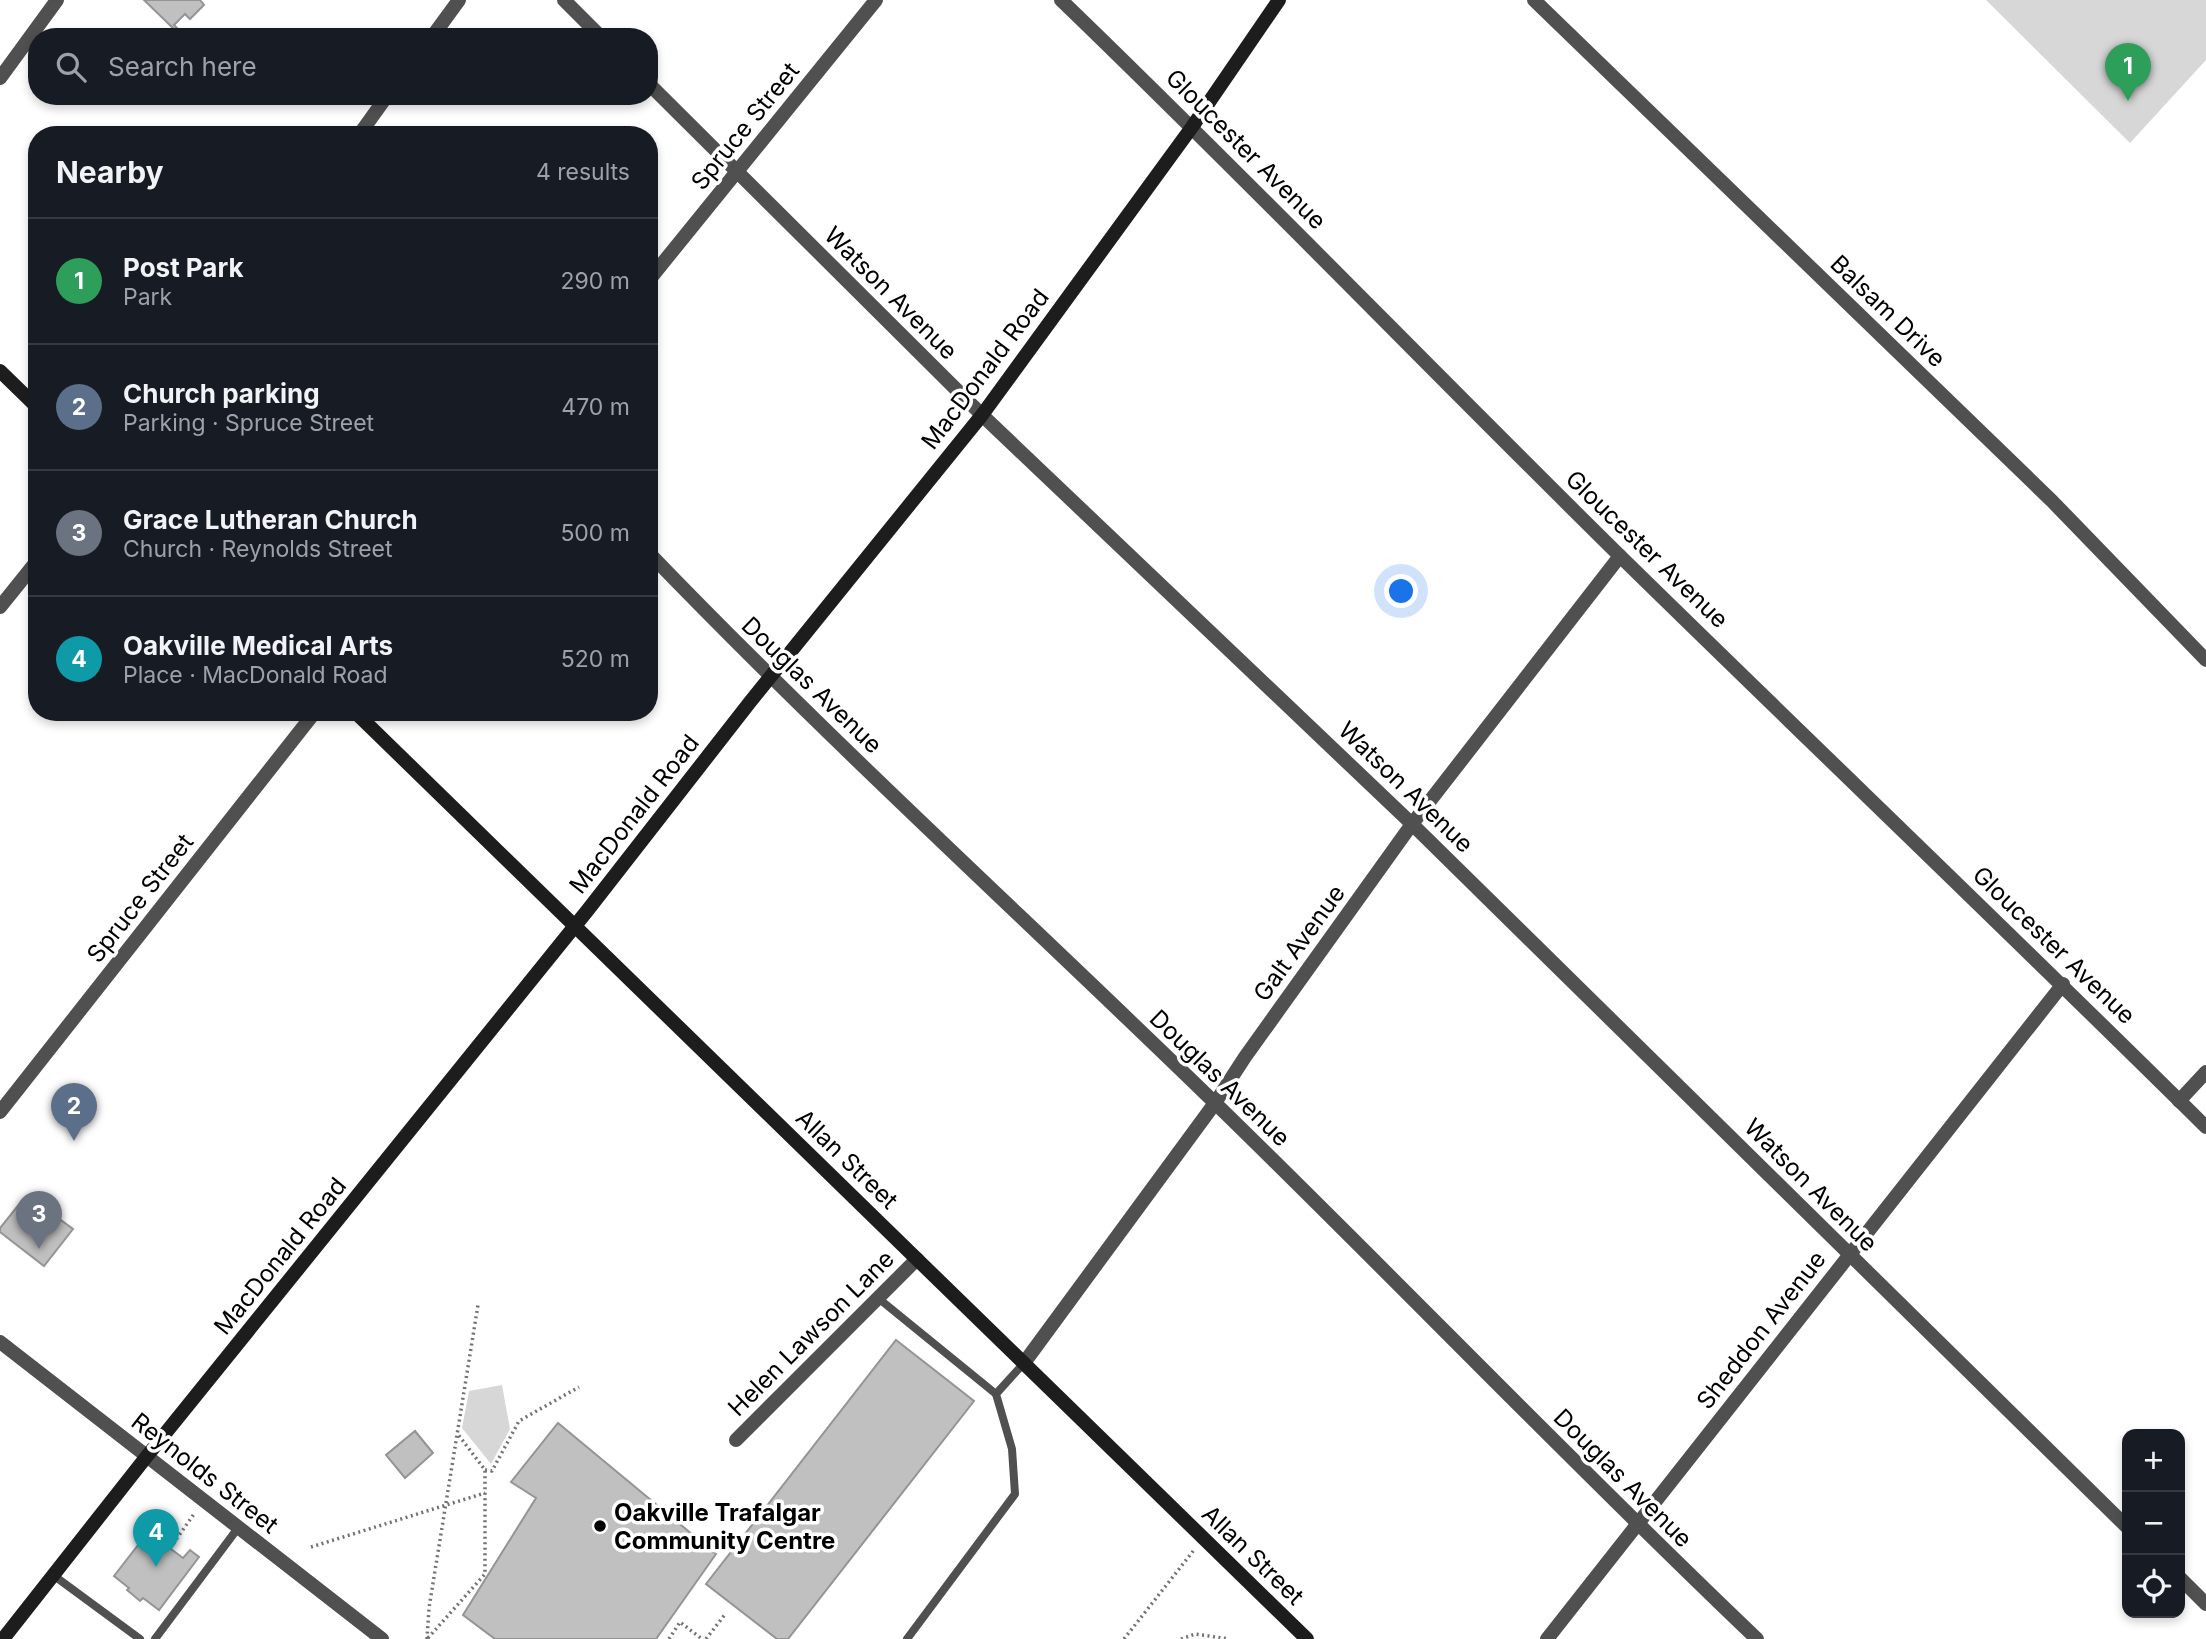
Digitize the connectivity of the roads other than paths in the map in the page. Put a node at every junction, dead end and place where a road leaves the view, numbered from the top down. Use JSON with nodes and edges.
{"nodes":[{"id":1,"x":57,"y":0,"type":"edge"},
{"id":2,"x":459,"y":0,"type":"edge"},
{"id":3,"x":564,"y":0,"type":"edge"},
{"id":4,"x":876,"y":0,"type":"edge"},
{"id":5,"x":1061,"y":0,"type":"edge"},
{"id":6,"x":1279,"y":0,"type":"edge"},
{"id":7,"x":1534,"y":0,"type":"edge"},
{"id":8,"x":37,"y":28,"type":"edge"},
{"id":9,"x":439,"y":28,"type":"edge"},
{"id":10,"x":592,"y":28,"type":"edge"},
{"id":11,"x":28,"y":40,"type":"edge"},
{"id":12,"x":0,"y":78,"type":"edge"},
{"id":13,"x":658,"y":93,"type":"edge"},
{"id":14,"x":381,"y":105,"type":"edge"},
{"id":15,"x":365,"y":126,"type":"edge"},
{"id":16,"x":1192,"y":127,"type":"junction"},
{"id":17,"x":737,"y":171,"type":"junction"},
{"id":18,"x":658,"y":269,"type":"edge"},
{"id":19,"x":0,"y":371,"type":"edge"},
{"id":20,"x":28,"y":398,"type":"edge"},
{"id":21,"x":982,"y":415,"type":"junction"},
{"id":22,"x":1620,"y":556,"type":"junction"},
{"id":23,"x":658,"y":562,"type":"edge"},
{"id":24,"x":28,"y":572,"type":"edge"},
{"id":25,"x":0,"y":607,"type":"edge"},
{"id":26,"x":2206,"y":660,"type":"edge"},
{"id":27,"x":770,"y":677,"type":"junction"},
{"id":28,"x":308,"y":721,"type":"edge"},
{"id":29,"x":364,"y":721,"type":"edge"},
{"id":30,"x":1412,"y":824,"type":"junction"},
{"id":31,"x":574,"y":925,"type":"junction"},
{"id":32,"x":2063,"y":984,"type":"junction"},
{"id":33,"x":2206,"y":1072,"type":"edge"},
{"id":34,"x":2179,"y":1101,"type":"junction"},
{"id":35,"x":1215,"y":1103,"type":"junction"},
{"id":36,"x":0,"y":1112,"type":"edge"},
{"id":37,"x":2206,"y":1127,"type":"edge"},
{"id":38,"x":1849,"y":1255,"type":"junction"},
{"id":39,"x":917,"y":1259,"type":"junction"},
{"id":40,"x":878,"y":1298,"type":"junction"},
{"id":41,"x":0,"y":1342,"type":"edge"},
{"id":42,"x":1024,"y":1363,"type":"junction"},
{"id":43,"x":996,"y":1394,"type":"junction"},
{"id":44,"x":736,"y":1440,"type":"dead end"},
{"id":45,"x":147,"y":1456,"type":"junction"},
{"id":46,"x":2122,"y":1522,"type":"edge"},
{"id":47,"x":1636,"y":1524,"type":"junction"},
{"id":48,"x":238,"y":1528,"type":"junction"},
{"id":49,"x":53,"y":1575,"type":"junction"},
{"id":50,"x":2185,"y":1583,"type":"edge"},
{"id":51,"x":2206,"y":1604,"type":"edge"},
{"id":52,"x":157,"y":1636,"type":"edge"},
{"id":53,"x":3,"y":1639,"type":"edge"},
{"id":54,"x":140,"y":1639,"type":"edge"},
{"id":55,"x":382,"y":1639,"type":"edge"},
{"id":56,"x":907,"y":1639,"type":"edge"},
{"id":57,"x":1307,"y":1639,"type":"edge"},
{"id":58,"x":1547,"y":1639,"type":"edge"},
{"id":59,"x":1757,"y":1639,"type":"edge"}],
"edges":[{"from":1,"to":8,"type":"street"},
{"from":2,"to":9,"type":"street"},
{"from":3,"to":10,"type":"street"},
{"from":4,"to":17,"type":"street","name":"Spruce Street"},
{"from":5,"to":16,"type":"street","name":"Gloucester Avenue"},
{"from":6,"to":16,"type":"street","name":"MacDonald Road"},
{"from":7,"to":26,"type":"street","name":"Balsam Drive"},
{"from":11,"to":12,"type":"street"},
{"from":13,"to":17,"type":"street","name":"Watson Avenue"},
{"from":14,"to":15,"type":"street"},
{"from":16,"to":21,"type":"street","name":"MacDonald Road"},
{"from":16,"to":22,"type":"street","name":"Gloucester Avenue"},
{"from":17,"to":18,"type":"street","name":"Spruce Street"},
{"from":17,"to":21,"type":"street","name":"Watson Avenue"},
{"from":19,"to":20,"type":"street"},
{"from":21,"to":27,"type":"street","name":"MacDonald Road"},
{"from":21,"to":30,"type":"street","name":"Watson Avenue"},
{"from":22,"to":30,"type":"street","name":"Galt Avenue"},
{"from":22,"to":32,"type":"street","name":"Gloucester Avenue"},
{"from":23,"to":27,"type":"street","name":"Douglas Avenue"},
{"from":24,"to":25,"type":"street"},
{"from":27,"to":31,"type":"street","name":"MacDonald Road"},
{"from":27,"to":35,"type":"street","name":"Douglas Avenue"},
{"from":28,"to":36,"type":"street","name":"Spruce Street"},
{"from":29,"to":31,"type":"street","name":"Allan Street"},
{"from":30,"to":35,"type":"street","name":"Galt Avenue"},
{"from":30,"to":38,"type":"street","name":"Watson Avenue"},
{"from":31,"to":39,"type":"street","name":"Allan Street"},
{"from":31,"to":45,"type":"street","name":"MacDonald Road"},
{"from":32,"to":34,"type":"street","name":"Gloucester Avenue"},
{"from":32,"to":38,"type":"street","name":"Sheddon Avenue"},
{"from":33,"to":34,"type":"street"},
{"from":34,"to":37,"type":"street","name":"Gloucester Avenue"},
{"from":35,"to":42,"type":"street","name":"Galt Avenue"},
{"from":35,"to":47,"type":"street","name":"Douglas Avenue"},
{"from":38,"to":46,"type":"street","name":"Watson Avenue"},
{"from":38,"to":47,"type":"street","name":"Sheddon Avenue"},
{"from":39,"to":40,"type":"street","name":"Helen Lawson Lane"},
{"from":39,"to":42,"type":"street","name":"Allan Street"},
{"from":40,"to":43,"type":"lane"},
{"from":40,"to":44,"type":"street","name":"Helen Lawson Lane"},
{"from":41,"to":45,"type":"street","name":"Reynolds Street"},
{"from":42,"to":43,"type":"lane"},
{"from":42,"to":57,"type":"street","name":"Allan Street"},
{"from":43,"to":56,"type":"lane"},
{"from":45,"to":48,"type":"street","name":"Reynolds Street"},
{"from":45,"to":49,"type":"street","name":"MacDonald Road"},
{"from":47,"to":58,"type":"street","name":"Sheddon Avenue"},
{"from":47,"to":59,"type":"street","name":"Douglas Avenue"},
{"from":48,"to":52,"type":"lane"},
{"from":48,"to":55,"type":"street","name":"Reynolds Street"},
{"from":49,"to":53,"type":"street","name":"MacDonald Road"},
{"from":49,"to":54,"type":"lane"},
{"from":50,"to":51,"type":"street"}]}
